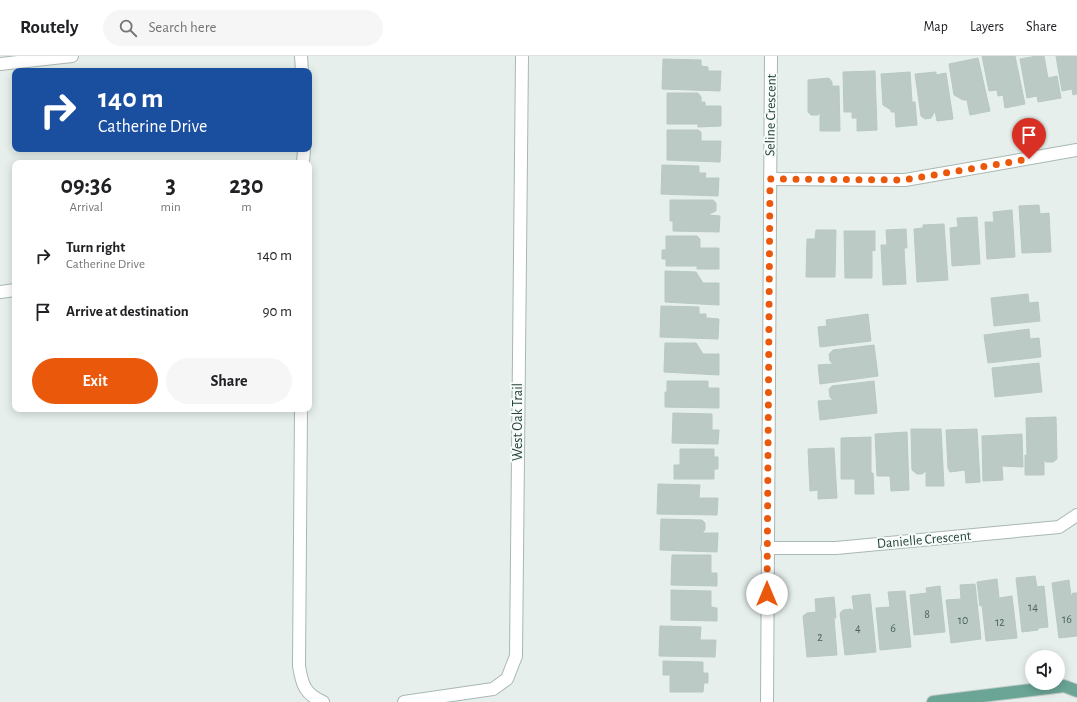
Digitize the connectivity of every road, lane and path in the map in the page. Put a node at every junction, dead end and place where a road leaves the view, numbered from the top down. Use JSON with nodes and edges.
{"nodes":[{"id":1,"x":72,"y":56,"type":"edge"},
{"id":2,"x":300,"y":56,"type":"edge"},
{"id":3,"x":522,"y":56,"type":"edge"},
{"id":4,"x":772,"y":56,"type":"edge"},
{"id":5,"x":0,"y":64,"type":"edge"},
{"id":6,"x":302,"y":68,"type":"edge"},
{"id":7,"x":1077,"y":152,"type":"edge"},
{"id":8,"x":770,"y":179,"type":"junction"},
{"id":9,"x":12,"y":290,"type":"edge"},
{"id":10,"x":0,"y":292,"type":"edge"},
{"id":11,"x":301,"y":412,"type":"edge"},
{"id":12,"x":1077,"y":515,"type":"edge"},
{"id":13,"x":767,"y":548,"type":"junction"},
{"id":14,"x":1077,"y":691,"type":"edge"},
{"id":15,"x":323,"y":702,"type":"edge"},
{"id":16,"x":404,"y":702,"type":"edge"},
{"id":17,"x":767,"y":702,"type":"edge"},
{"id":18,"x":933,"y":702,"type":"edge"}],
"edges":[{"from":1,"to":5,"type":"street"},
{"from":2,"to":6,"type":"street"},
{"from":3,"to":16,"type":"street","name":"West Oak Trail"},
{"from":4,"to":8,"type":"street","name":"Seline Crescent"},
{"from":7,"to":8,"type":"street"},
{"from":8,"to":13,"type":"street","name":"Seline Crescent"},
{"from":9,"to":10,"type":"street"},
{"from":11,"to":15,"type":"street"},
{"from":12,"to":13,"type":"street","name":"Danielle Crescent"},
{"from":13,"to":17,"type":"street","name":"Seline Crescent"},
{"from":14,"to":18,"type":"main road"}]}
